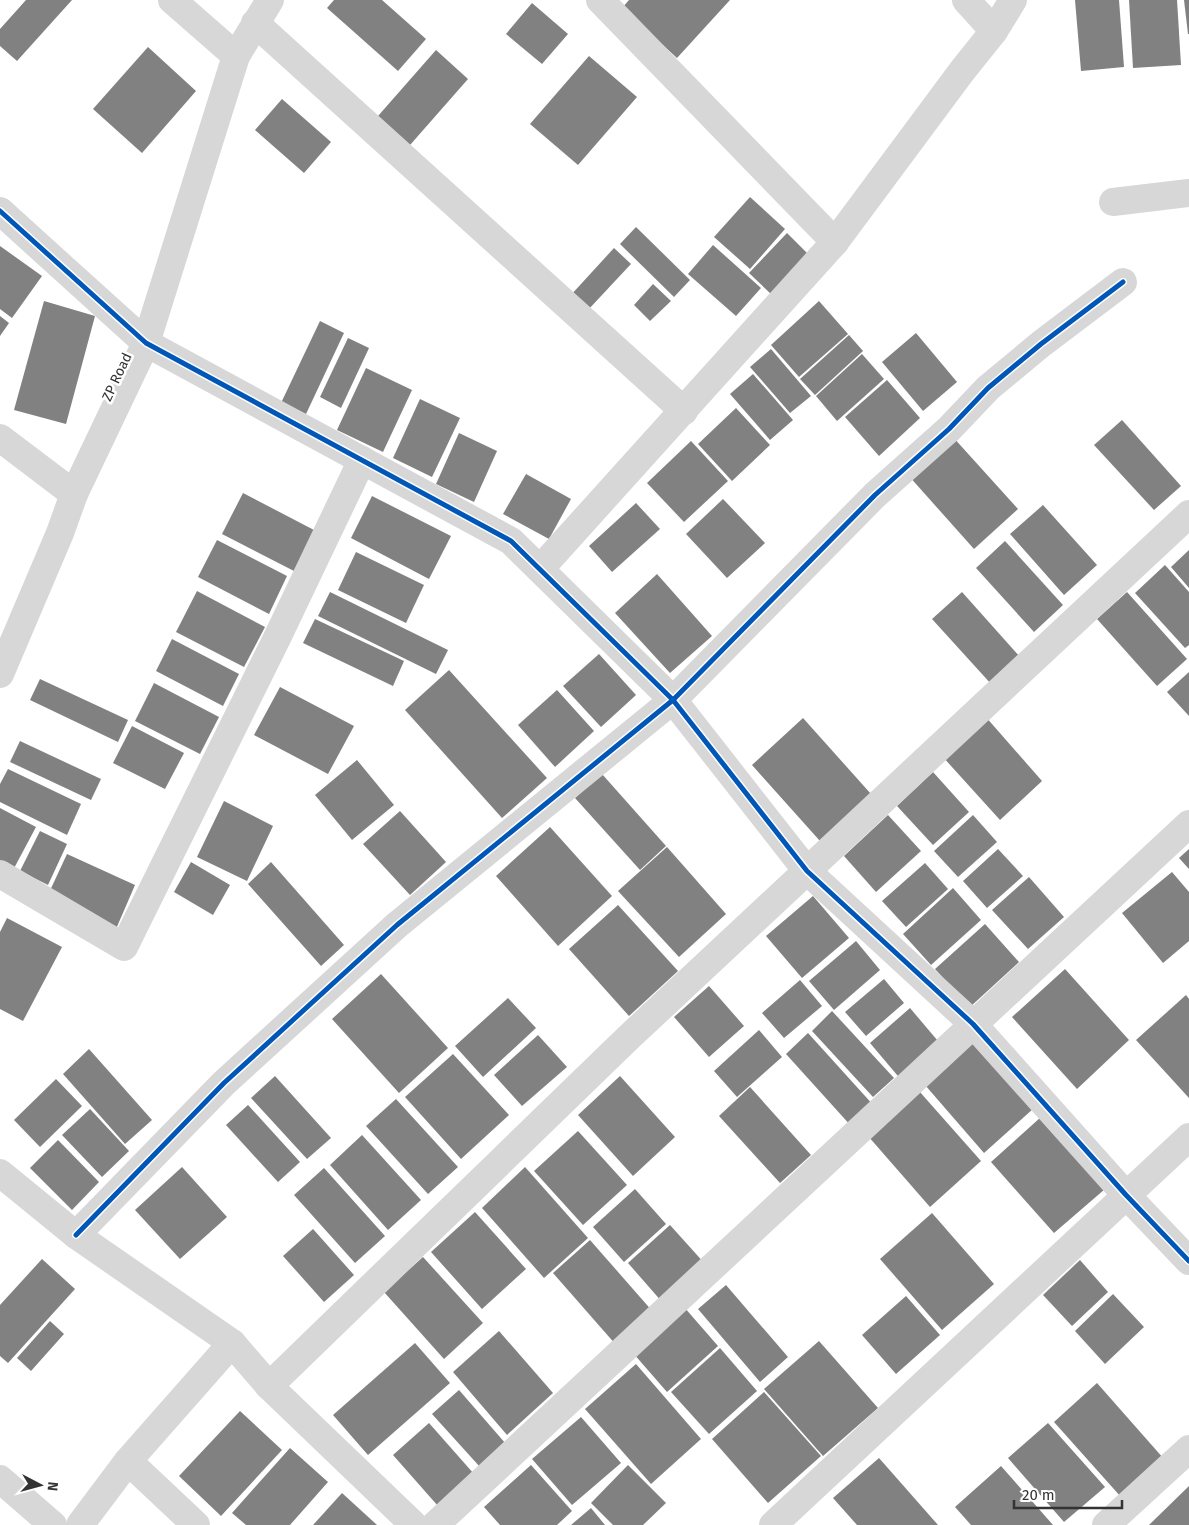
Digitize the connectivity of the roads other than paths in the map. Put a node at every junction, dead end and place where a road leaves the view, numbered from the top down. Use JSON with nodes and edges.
{"nodes":[{"id":1,"x":172,"y":0,"type":"edge"},
{"id":2,"x":270,"y":0,"type":"edge"},
{"id":3,"x":600,"y":0,"type":"edge"},
{"id":4,"x":966,"y":0,"type":"edge"},
{"id":5,"x":1013,"y":0,"type":"edge"},
{"id":6,"x":255,"y":23,"type":"junction"},
{"id":7,"x":994,"y":31,"type":"junction"},
{"id":8,"x":236,"y":56,"type":"junction"},
{"id":9,"x":1189,"y":193,"type":"edge"},
{"id":10,"x":1113,"y":202,"type":"dead end"},
{"id":11,"x":0,"y":210,"type":"edge"},
{"id":12,"x":835,"y":242,"type":"junction"},
{"id":13,"x":1123,"y":282,"type":"dead end"},
{"id":14,"x":146,"y":343,"type":"junction"},
{"id":15,"x":684,"y":411,"type":"junction"},
{"id":16,"x":0,"y":438,"type":"edge"},
{"id":17,"x":362,"y":460,"type":"junction"},
{"id":18,"x":74,"y":494,"type":"junction"},
{"id":19,"x":1189,"y":514,"type":"edge"},
{"id":20,"x":540,"y":569,"type":"junction"},
{"id":21,"x":0,"y":674,"type":"edge"},
{"id":22,"x":673,"y":700,"type":"junction"},
{"id":23,"x":1189,"y":824,"type":"edge"},
{"id":24,"x":807,"y":871,"type":"junction"},
{"id":25,"x":0,"y":874,"type":"edge"},
{"id":26,"x":973,"y":1024,"type":"junction"},
{"id":27,"x":1189,"y":1137,"type":"edge"},
{"id":28,"x":0,"y":1173,"type":"edge"},
{"id":29,"x":1126,"y":1195,"type":"junction"},
{"id":30,"x":76,"y":1235,"type":"junction"},
{"id":31,"x":1189,"y":1261,"type":"edge"},
{"id":32,"x":232,"y":1343,"type":"junction"},
{"id":33,"x":269,"y":1386,"type":"junction"},
{"id":34,"x":1189,"y":1449,"type":"edge"},
{"id":35,"x":128,"y":1461,"type":"junction"},
{"id":36,"x":0,"y":1479,"type":"edge"},
{"id":37,"x":53,"y":1525,"type":"edge"},
{"id":38,"x":80,"y":1525,"type":"edge"},
{"id":39,"x":196,"y":1525,"type":"edge"},
{"id":40,"x":414,"y":1525,"type":"edge"},
{"id":41,"x":434,"y":1525,"type":"edge"},
{"id":42,"x":774,"y":1525,"type":"edge"},
{"id":43,"x":1106,"y":1525,"type":"edge"}],
"edges":[{"from":1,"to":8,"type":"street"},
{"from":2,"to":6,"type":"street","name":"ZP Road"},
{"from":3,"to":12,"type":"street"},
{"from":4,"to":7,"type":"street"},
{"from":5,"to":7,"type":"street"},
{"from":6,"to":8,"type":"street","name":"ZP Road"},
{"from":6,"to":15,"type":"street"},
{"from":7,"to":12,"type":"street"},
{"from":8,"to":14,"type":"street","name":"ZP Road"},
{"from":9,"to":10,"type":"street"},
{"from":11,"to":14,"type":"street"},
{"from":12,"to":15,"type":"street"},
{"from":13,"to":22,"type":"street"},
{"from":14,"to":17,"type":"street"},
{"from":14,"to":18,"type":"street","name":"ZP Road"},
{"from":15,"to":20,"type":"street"},
{"from":16,"to":18,"type":"street"},
{"from":17,"to":20,"type":"street"},
{"from":17,"to":25,"type":"street"},
{"from":18,"to":21,"type":"street","name":"ZP Road"},
{"from":19,"to":24,"type":"street"},
{"from":20,"to":22,"type":"street"},
{"from":22,"to":24,"type":"street"},
{"from":22,"to":30,"type":"street"},
{"from":23,"to":26,"type":"street"},
{"from":24,"to":26,"type":"street"},
{"from":24,"to":33,"type":"street"},
{"from":26,"to":29,"type":"street"},
{"from":26,"to":41,"type":"street"},
{"from":27,"to":29,"type":"street"},
{"from":28,"to":30,"type":"street"},
{"from":29,"to":31,"type":"street"},
{"from":29,"to":42,"type":"street"},
{"from":30,"to":32,"type":"street"},
{"from":32,"to":33,"type":"street"},
{"from":32,"to":35,"type":"street"},
{"from":33,"to":40,"type":"street"},
{"from":34,"to":43,"type":"street"},
{"from":35,"to":38,"type":"street"},
{"from":35,"to":39,"type":"street"},
{"from":36,"to":37,"type":"street"}]}
